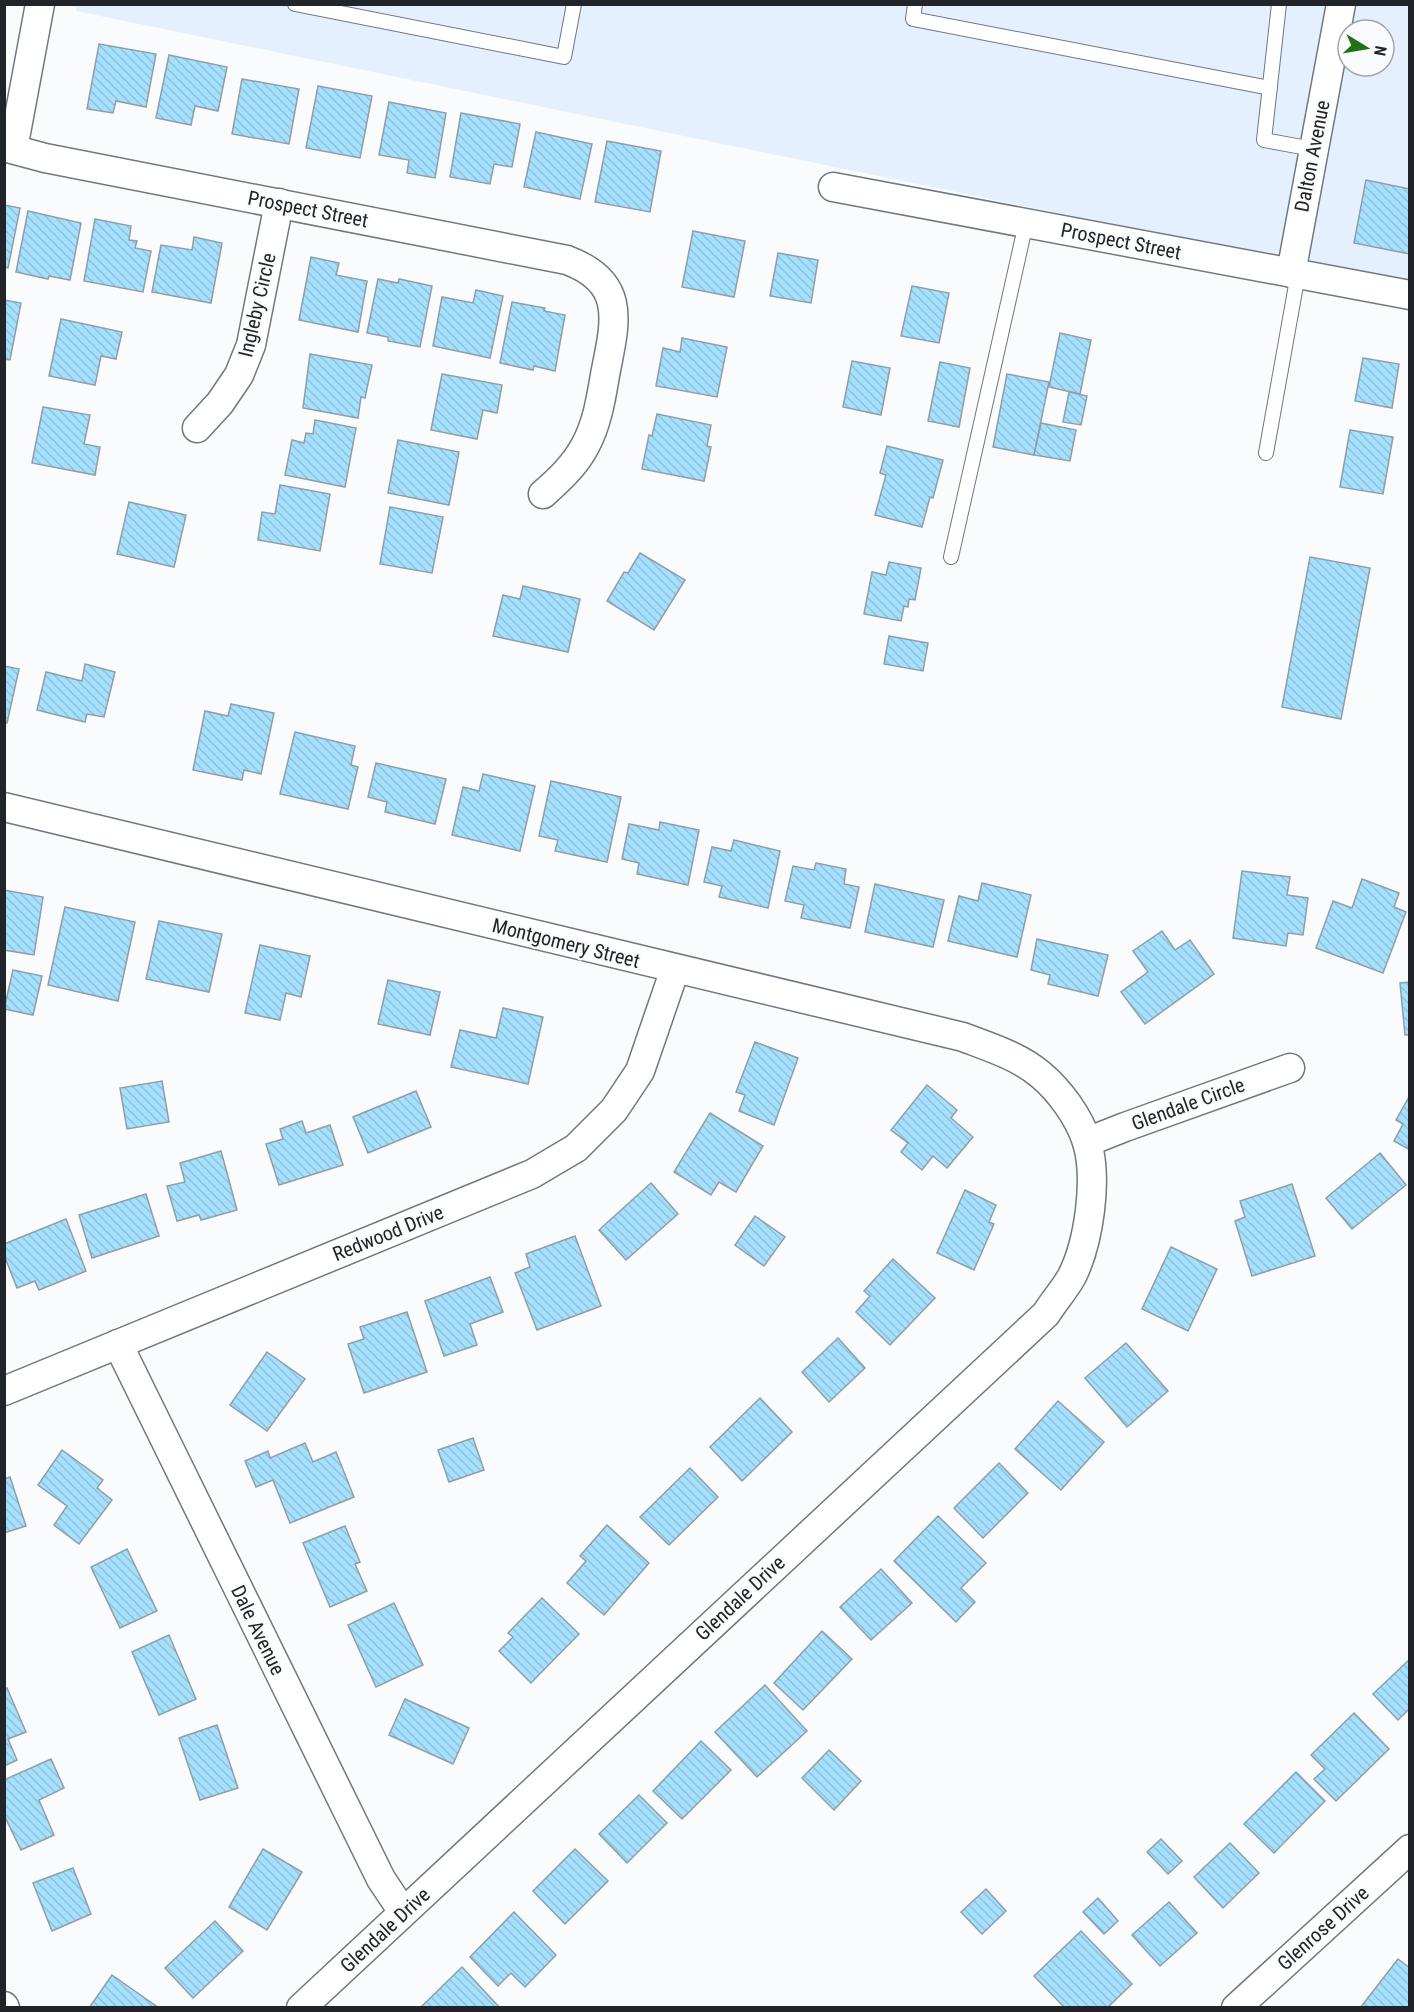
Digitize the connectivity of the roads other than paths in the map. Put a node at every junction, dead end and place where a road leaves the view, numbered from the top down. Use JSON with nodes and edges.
{"nodes":[{"id":1,"x":40,"y":4,"type":"edge"},
{"id":2,"x":295,"y":4,"type":"edge"},
{"id":3,"x":574,"y":4,"type":"edge"},
{"id":4,"x":915,"y":4,"type":"edge"},
{"id":5,"x":1279,"y":4,"type":"edge"},
{"id":6,"x":1341,"y":4,"type":"edge"},
{"id":7,"x":1270,"y":88,"type":"junction"},
{"id":8,"x":9,"y":148,"type":"edge"},
{"id":9,"x":1313,"y":149,"type":"junction"},
{"id":10,"x":833,"y":187,"type":"dead end"},
{"id":11,"x":279,"y":203,"type":"junction"},
{"id":12,"x":1026,"y":223,"type":"junction"},
{"id":13,"x":1294,"y":273,"type":"junction"},
{"id":14,"x":1410,"y":295,"type":"edge"},
{"id":15,"x":198,"y":429,"type":"dead end"},
{"id":16,"x":1266,"y":453,"type":"dead end"},
{"id":17,"x":543,"y":494,"type":"dead end"},
{"id":18,"x":951,"y":557,"type":"dead end"},
{"id":19,"x":4,"y":807,"type":"edge"},
{"id":20,"x":675,"y":969,"type":"junction"},
{"id":21,"x":1290,"y":1068,"type":"dead end"},
{"id":22,"x":1087,"y":1142,"type":"junction"},
{"id":23,"x":118,"y":1344,"type":"junction"},
{"id":24,"x":4,"y":1391,"type":"edge"},
{"id":25,"x":1410,"y":1849,"type":"edge"},
{"id":26,"x":403,"y":1912,"type":"junction"},
{"id":27,"x":304,"y":2006,"type":"edge"},
{"id":28,"x":1236,"y":2007,"type":"edge"}],
"edges":[{"from":1,"to":8,"type":"street"},
{"from":2,"to":3,"type":"lane"},
{"from":4,"to":7,"type":"lane"},
{"from":5,"to":7,"type":"lane"},
{"from":6,"to":9,"type":"street","name":"Dalton Avenue"},
{"from":7,"to":9,"type":"lane"},
{"from":8,"to":11,"type":"street","name":"Prospect Street"},
{"from":9,"to":13,"type":"street","name":"Dalton Avenue"},
{"from":10,"to":12,"type":"street","name":"Prospect Street"},
{"from":11,"to":15,"type":"street","name":"Ingleby Circle"},
{"from":11,"to":17,"type":"street","name":"Prospect Street"},
{"from":12,"to":13,"type":"street","name":"Prospect Street"},
{"from":12,"to":18,"type":"lane"},
{"from":13,"to":14,"type":"street","name":"Prospect Street"},
{"from":13,"to":16,"type":"lane"},
{"from":19,"to":20,"type":"street","name":"Montgomery Street"},
{"from":20,"to":22,"type":"street","name":"Montgomery Street"},
{"from":20,"to":23,"type":"street","name":"Redwood Drive"},
{"from":21,"to":22,"type":"street","name":"Glendale Circle"},
{"from":22,"to":26,"type":"street","name":"Glendale Drive"},
{"from":23,"to":24,"type":"street","name":"Redwood Drive"},
{"from":23,"to":26,"type":"street","name":"Dale Avenue"},
{"from":25,"to":28,"type":"street","name":"Glenrose Drive"},
{"from":26,"to":27,"type":"street","name":"Glendale Drive"}]}
